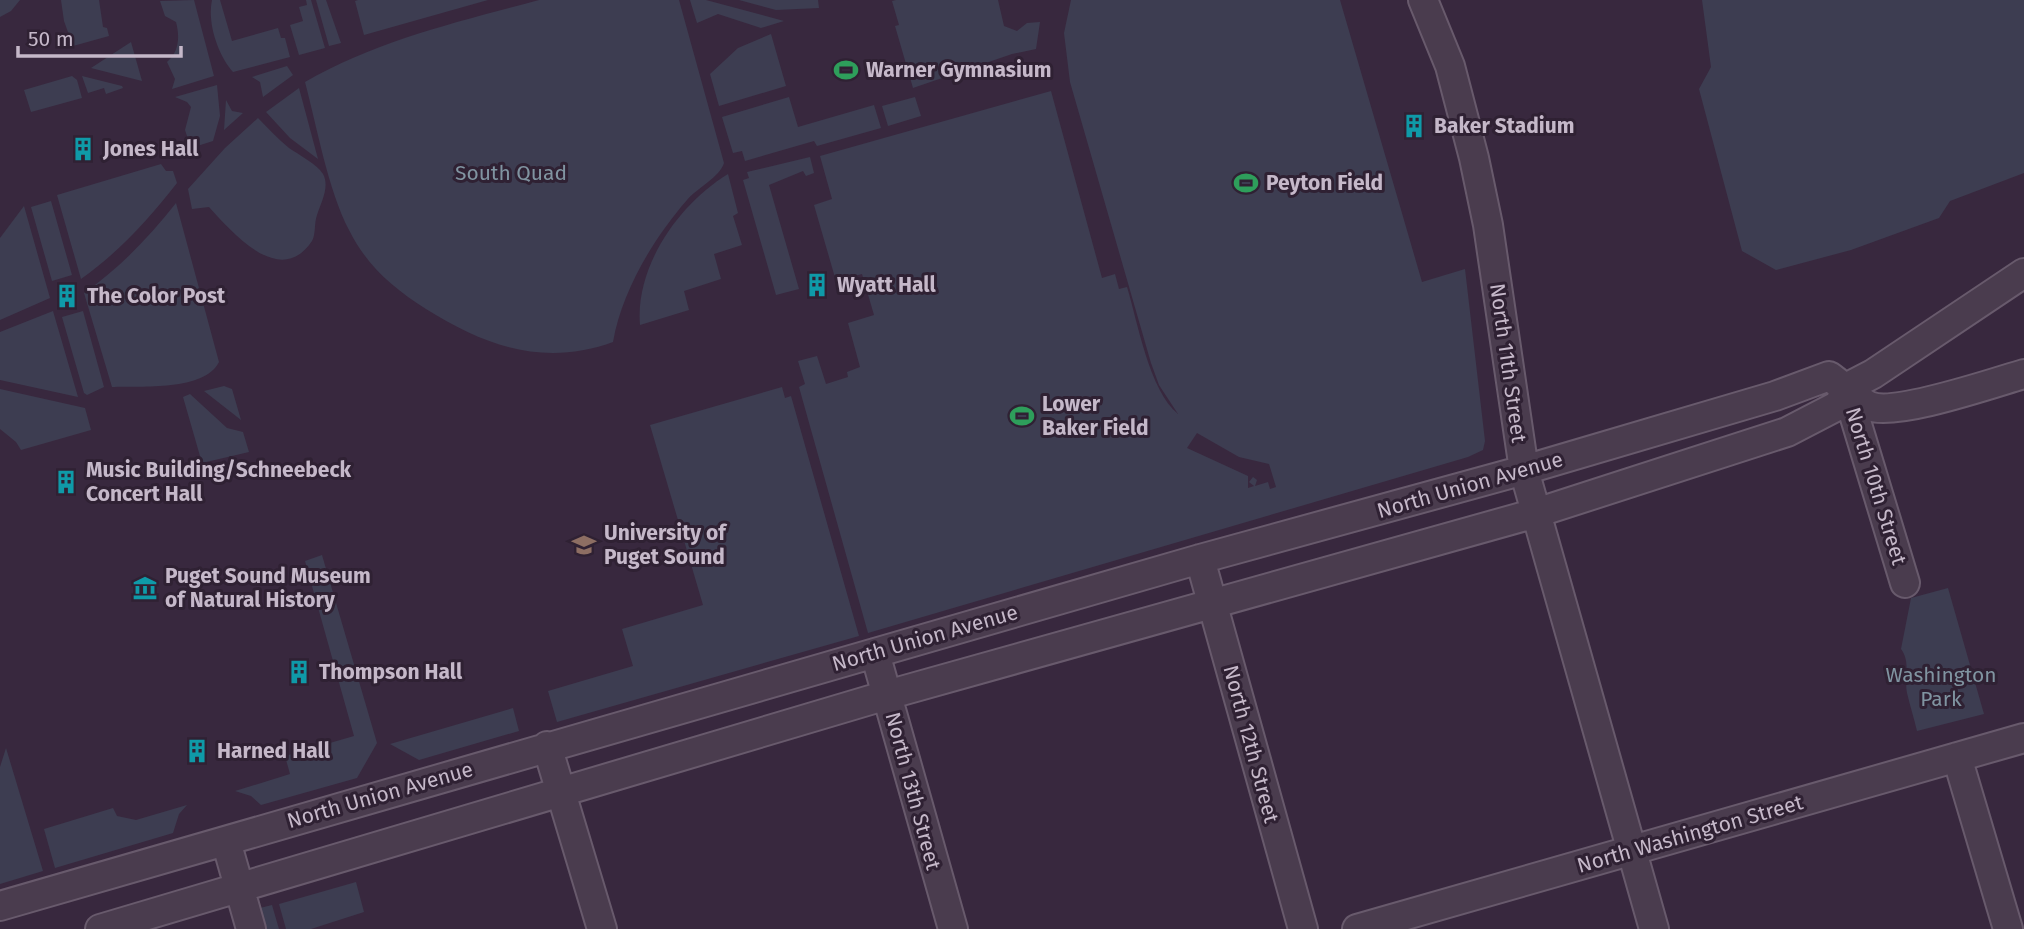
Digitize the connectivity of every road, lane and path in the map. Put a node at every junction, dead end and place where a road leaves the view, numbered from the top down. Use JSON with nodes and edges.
{"nodes":[{"id":1,"x":1423,"y":0,"type":"edge"},
{"id":2,"x":2024,"y":273,"type":"edge"},
{"id":3,"x":2024,"y":374,"type":"edge"},
{"id":4,"x":1846,"y":388,"type":"junction"},
{"id":5,"x":1524,"y":471,"type":"junction"},
{"id":6,"x":1536,"y":513,"type":"junction"},
{"id":7,"x":1200,"y":559,"type":"junction"},
{"id":8,"x":1905,"y":583,"type":"dead end"},
{"id":9,"x":1213,"y":604,"type":"junction"},
{"id":10,"x":875,"y":653,"type":"junction"},
{"id":11,"x":887,"y":695,"type":"junction"},
{"id":12,"x":2024,"y":738,"type":"edge"},
{"id":13,"x":547,"y":746,"type":"junction"},
{"id":14,"x":1957,"y":757,"type":"junction"},
{"id":15,"x":561,"y":794,"type":"junction"},
{"id":16,"x":226,"y":841,"type":"junction"},
{"id":17,"x":1632,"y":851,"type":"junction"},
{"id":18,"x":240,"y":887,"type":"junction"},
{"id":19,"x":0,"y":906,"type":"edge"},
{"id":20,"x":100,"y":929,"type":"edge"},
{"id":21,"x":251,"y":929,"type":"edge"},
{"id":22,"x":602,"y":929,"type":"edge"},
{"id":23,"x":953,"y":929,"type":"edge"},
{"id":24,"x":1303,"y":929,"type":"edge"},
{"id":25,"x":1357,"y":929,"type":"edge"},
{"id":26,"x":1654,"y":929,"type":"edge"},
{"id":27,"x":2008,"y":929,"type":"edge"}],
"edges":[{"from":1,"to":5,"type":"street","name":"North 11th Street"},
{"from":2,"to":4,"type":"street","name":"North Union Avenue"},
{"from":3,"to":4,"type":"street","name":"North Union Avenue"},
{"from":4,"to":5,"type":"street","name":"North Union Avenue"},
{"from":4,"to":6,"type":"street","name":"North Union Avenue"},
{"from":4,"to":8,"type":"street","name":"North 10th Street"},
{"from":5,"to":6,"type":"street","name":"North 11th Street"},
{"from":5,"to":7,"type":"street","name":"North Union Avenue"},
{"from":6,"to":9,"type":"street","name":"North Union Avenue"},
{"from":6,"to":17,"type":"street","name":"North 11th Street"},
{"from":7,"to":9,"type":"street","name":"North 12th Street"},
{"from":7,"to":10,"type":"street","name":"North Union Avenue"},
{"from":9,"to":11,"type":"street","name":"North Union Avenue"},
{"from":9,"to":24,"type":"street","name":"North 12th Street"},
{"from":10,"to":11,"type":"street","name":"North 13th Street"},
{"from":10,"to":13,"type":"street","name":"North Union Avenue"},
{"from":11,"to":15,"type":"street","name":"North Union Avenue"},
{"from":11,"to":23,"type":"street","name":"North 13th Street"},
{"from":12,"to":14,"type":"street","name":"North Washington Street"},
{"from":13,"to":15,"type":"street"},
{"from":13,"to":16,"type":"street","name":"North Union Avenue"},
{"from":14,"to":17,"type":"street","name":"North Washington Street"},
{"from":14,"to":27,"type":"street"},
{"from":15,"to":18,"type":"street","name":"North Union Avenue"},
{"from":15,"to":22,"type":"street"},
{"from":16,"to":18,"type":"street"},
{"from":16,"to":19,"type":"street","name":"North Union Avenue"},
{"from":17,"to":25,"type":"street","name":"North Washington Street"},
{"from":17,"to":26,"type":"street","name":"North 11th Street"},
{"from":18,"to":20,"type":"street","name":"North Union Avenue"},
{"from":18,"to":21,"type":"street"}]}
